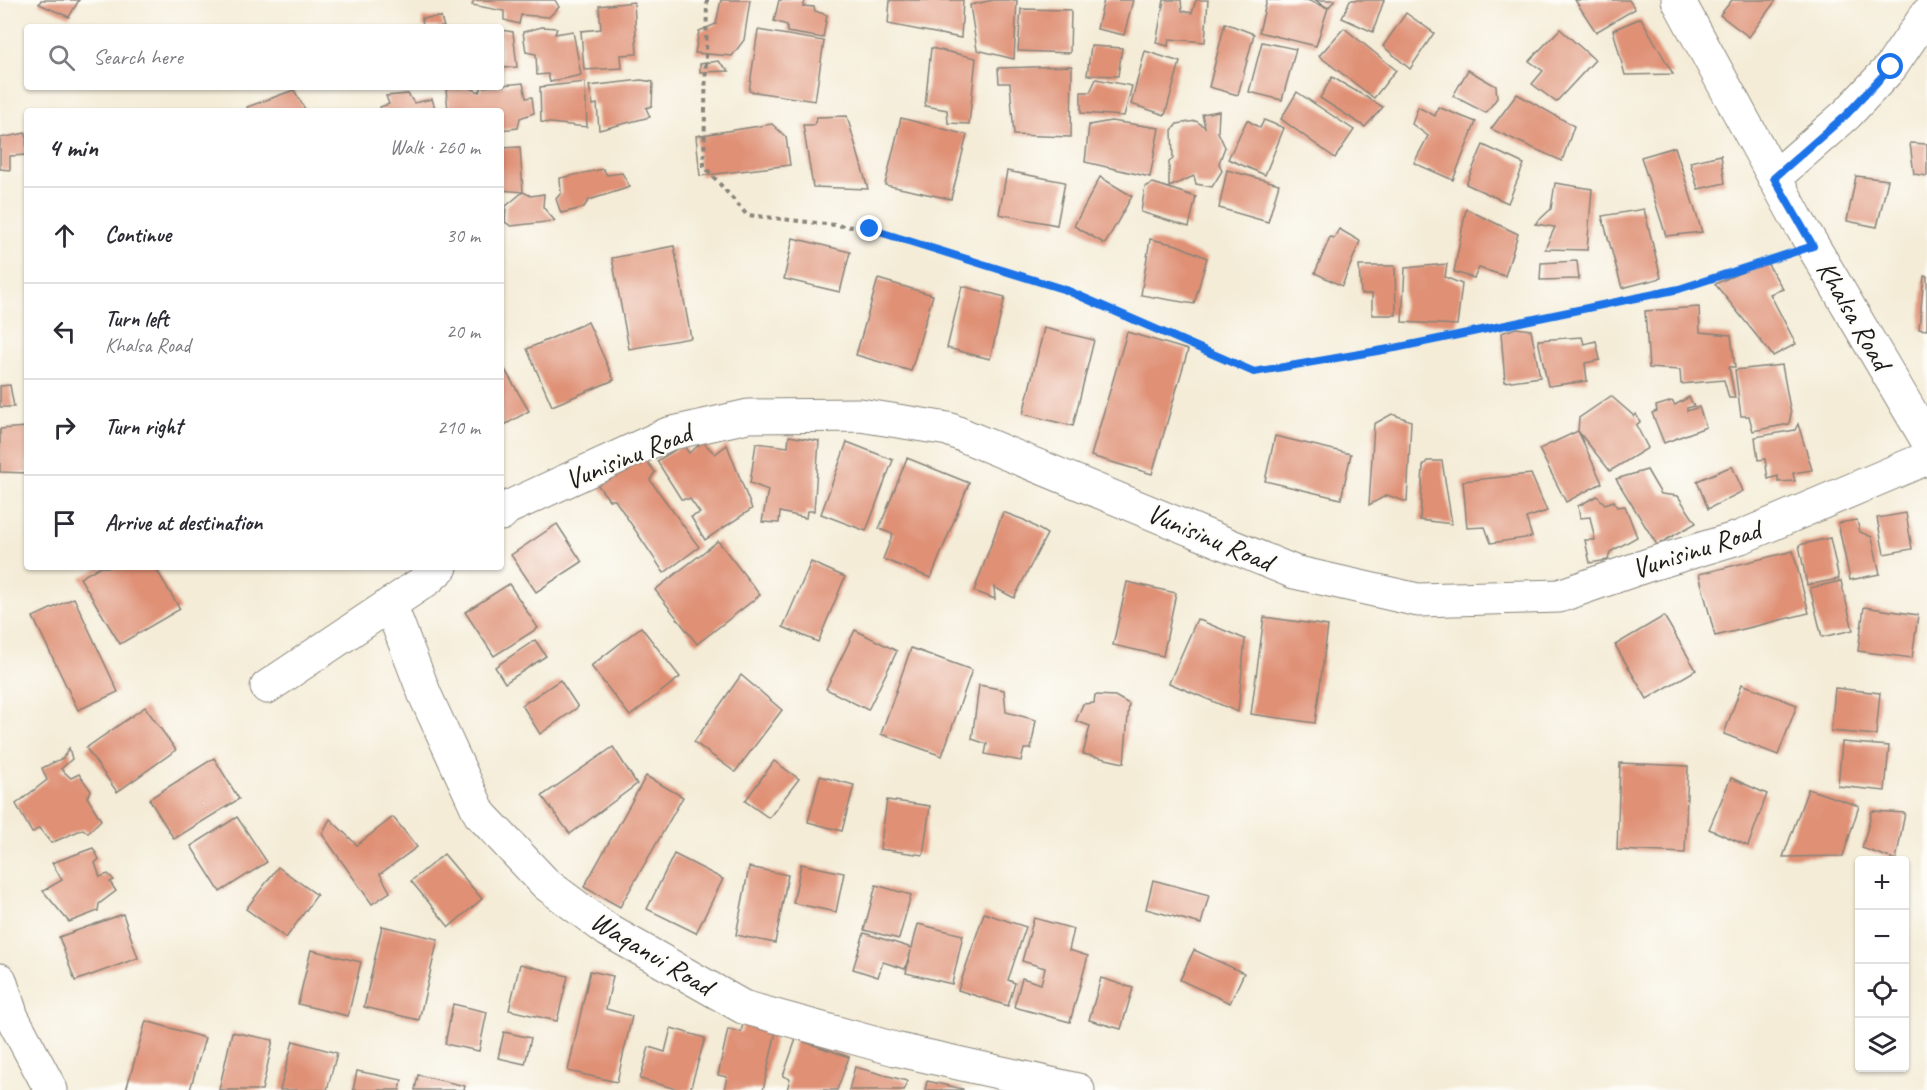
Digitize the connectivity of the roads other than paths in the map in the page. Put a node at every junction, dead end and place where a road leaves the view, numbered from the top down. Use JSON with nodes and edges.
{"nodes":[{"id":1,"x":1678,"y":0,"type":"edge"},
{"id":2,"x":1927,"y":14,"type":"edge"},
{"id":3,"x":1774,"y":178,"type":"junction"},
{"id":4,"x":1927,"y":440,"type":"edge"},
{"id":5,"x":1927,"y":458,"type":"edge"},
{"id":6,"x":504,"y":511,"type":"edge"},
{"id":7,"x":437,"y":570,"type":"edge"},
{"id":8,"x":390,"y":604,"type":"junction"},
{"id":9,"x":267,"y":687,"type":"dead end"},
{"id":10,"x":0,"y":980,"type":"edge"},
{"id":11,"x":51,"y":1090,"type":"edge"},
{"id":12,"x":1078,"y":1090,"type":"edge"}],
"edges":[{"from":1,"to":3,"type":"street","name":"Khalsa Road"},
{"from":2,"to":3,"type":"street"},
{"from":3,"to":4,"type":"street","name":"Khalsa Road"},
{"from":5,"to":6,"type":"street","name":"Vunisinu Road"},
{"from":7,"to":8,"type":"street"},
{"from":8,"to":9,"type":"street"},
{"from":8,"to":12,"type":"street","name":"Waqanui Road"},
{"from":10,"to":11,"type":"street"}]}
